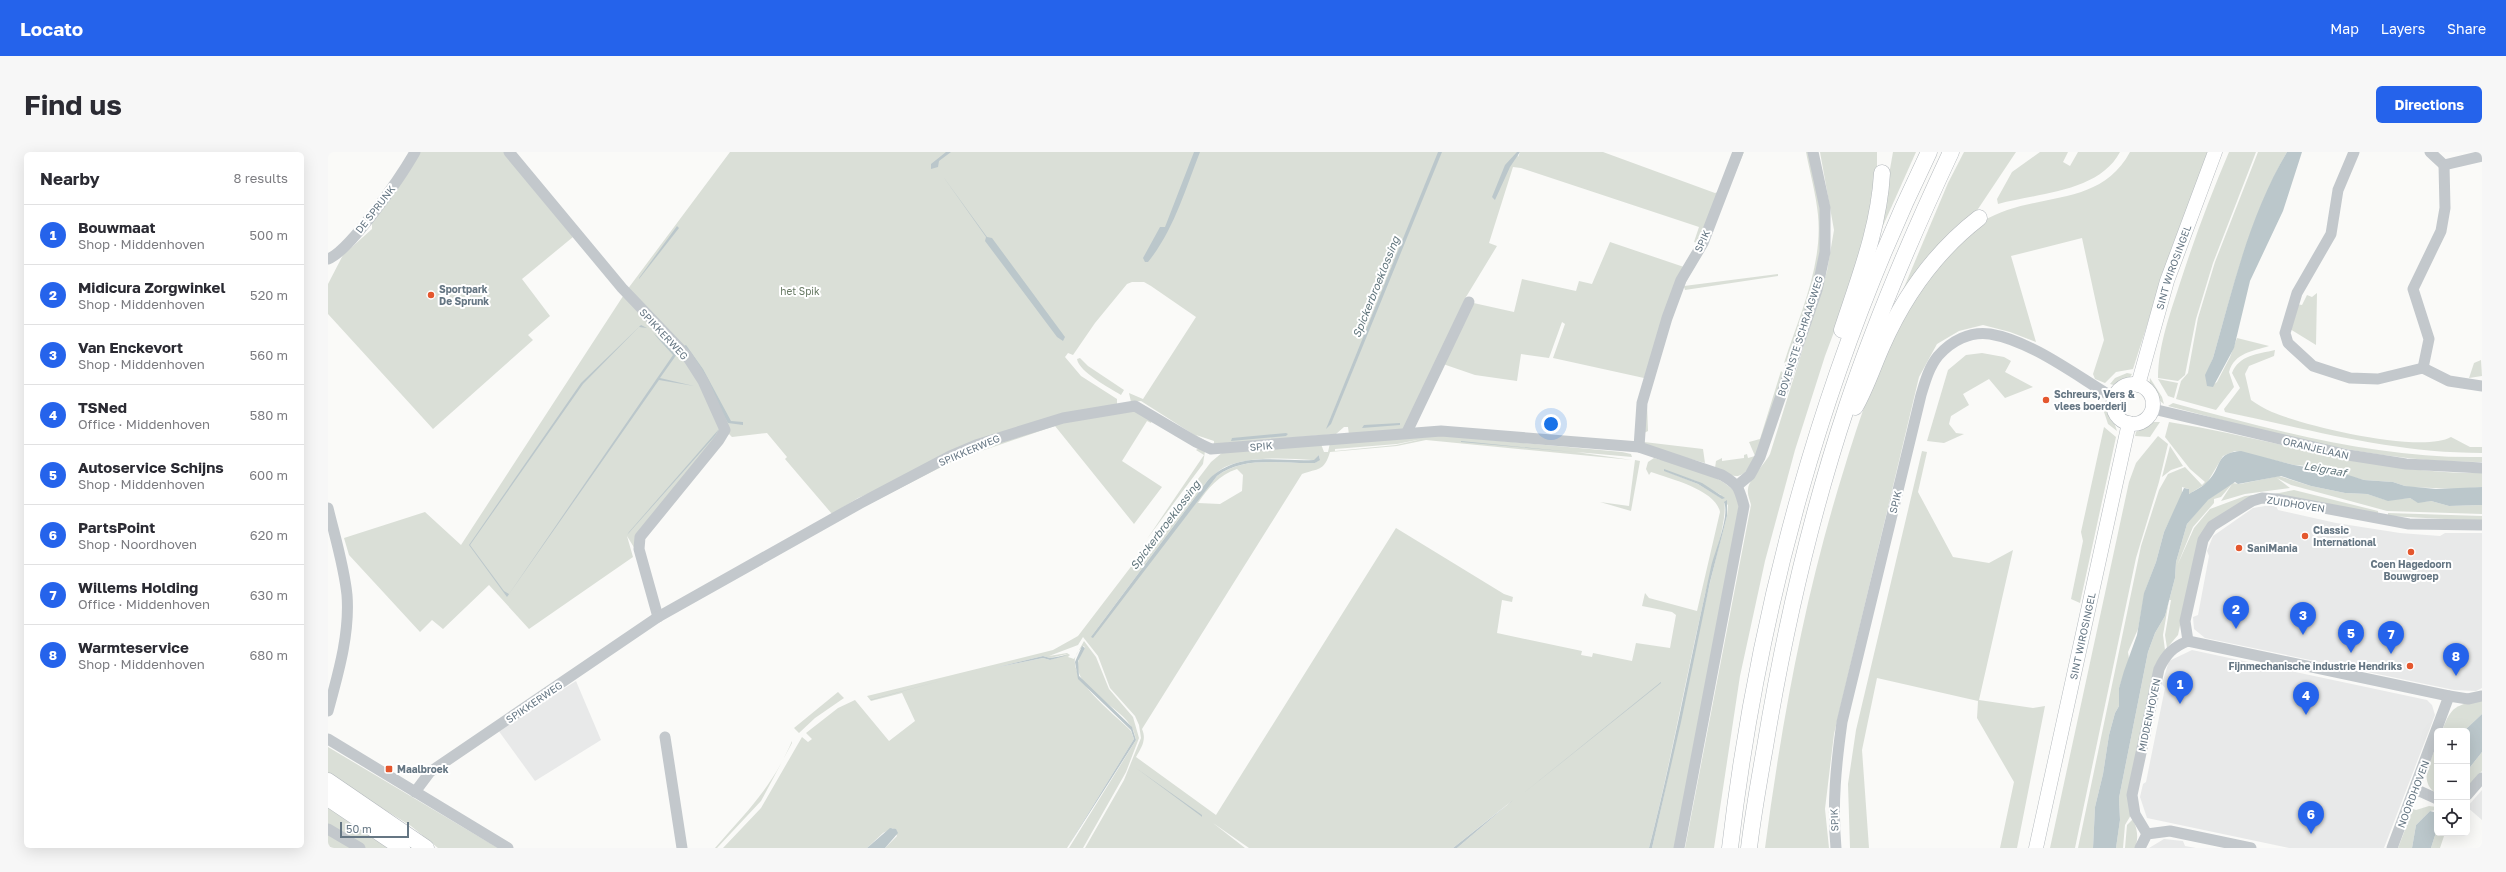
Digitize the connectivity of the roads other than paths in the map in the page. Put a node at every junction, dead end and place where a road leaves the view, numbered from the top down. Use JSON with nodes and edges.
{"nodes":[{"id":1,"x":509,"y":152,"type":"edge"},
{"id":2,"x":1738,"y":152,"type":"edge"},
{"id":3,"x":1813,"y":152,"type":"edge"},
{"id":4,"x":1928,"y":152,"type":"edge"},
{"id":5,"x":1951,"y":152,"type":"edge"},
{"id":6,"x":2215,"y":152,"type":"edge"},
{"id":7,"x":2354,"y":152,"type":"edge"},
{"id":8,"x":2430,"y":152,"type":"edge"},
{"id":9,"x":411,"y":153,"type":"edge"},
{"id":10,"x":2482,"y":156,"type":"edge"},
{"id":11,"x":2444,"y":165,"type":"junction"},
{"id":12,"x":1882,"y":173,"type":"dead end"},
{"id":13,"x":1979,"y":218,"type":"dead end"},
{"id":14,"x":328,"y":251,"type":"edge"},
{"id":15,"x":328,"y":260,"type":"edge"},
{"id":16,"x":1469,"y":302,"type":"dead end"},
{"id":17,"x":2423,"y":368,"type":"junction"},
{"id":18,"x":2138,"y":385,"type":"junction"},
{"id":19,"x":2482,"y":386,"type":"edge"},
{"id":20,"x":2114,"y":398,"type":"junction"},
{"id":21,"x":1826,"y":404,"type":"junction"},
{"id":22,"x":1125,"y":407,"type":"joint"},
{"id":23,"x":2153,"y":409,"type":"junction"},
{"id":24,"x":2128,"y":423,"type":"junction"},
{"id":25,"x":1407,"y":432,"type":"junction"},
{"id":26,"x":1834,"y":446,"type":"junction"},
{"id":27,"x":1639,"y":447,"type":"junction"},
{"id":28,"x":2482,"y":468,"type":"edge"},
{"id":29,"x":1738,"y":485,"type":"junction"},
{"id":30,"x":328,"y":508,"type":"edge"},
{"id":31,"x":2482,"y":525,"type":"edge"},
{"id":32,"x":658,"y":618,"type":"junction"},
{"id":33,"x":2188,"y":642,"type":"junction"},
{"id":34,"x":2449,"y":696,"type":"junction"},
{"id":35,"x":2482,"y":696,"type":"edge"},
{"id":36,"x":328,"y":710,"type":"edge"},
{"id":37,"x":665,"y":737,"type":"dead end"},
{"id":38,"x":328,"y":739,"type":"edge"},
{"id":39,"x":2482,"y":778,"type":"edge"},
{"id":40,"x":328,"y":781,"type":"edge"},
{"id":41,"x":2415,"y":789,"type":"junction"},
{"id":42,"x":415,"y":792,"type":"junction"},
{"id":43,"x":2470,"y":792,"type":"edge"},
{"id":44,"x":328,"y":798,"type":"edge"},
{"id":45,"x":2434,"y":798,"type":"edge"},
{"id":46,"x":328,"y":829,"type":"edge"},
{"id":47,"x":2148,"y":834,"type":"junction"},
{"id":48,"x":360,"y":848,"type":"edge"},
{"id":49,"x":402,"y":848,"type":"edge"},
{"id":50,"x":426,"y":848,"type":"edge"},
{"id":51,"x":508,"y":848,"type":"edge"},
{"id":52,"x":682,"y":848,"type":"edge"},
{"id":53,"x":1679,"y":848,"type":"edge"},
{"id":54,"x":1730,"y":848,"type":"edge"},
{"id":55,"x":1749,"y":848,"type":"edge"},
{"id":56,"x":1836,"y":848,"type":"edge"},
{"id":57,"x":2036,"y":848,"type":"edge"},
{"id":58,"x":2140,"y":848,"type":"edge"},
{"id":59,"x":2251,"y":848,"type":"edge"},
{"id":60,"x":2392,"y":848,"type":"edge"}],
"edges":[{"from":1,"to":32,"type":"street","name":"SPIKKERWEG"},
{"from":2,"to":27,"type":"street","name":"SPIK"},
{"from":3,"to":29,"type":"street","name":"BOVENSTE SCHRAAGWEG"},
{"from":4,"to":21,"type":"highway"},
{"from":5,"to":26,"type":"highway"},
{"from":6,"to":18,"type":"main road","name":"SINT WIROSINGEL"},
{"from":7,"to":17,"type":"street"},
{"from":8,"to":11,"type":"street"},
{"from":9,"to":15,"type":"street","name":"DE SPRUNK"},
{"from":10,"to":11,"type":"street"},
{"from":11,"to":17,"type":"street"},
{"from":12,"to":21,"type":"highway"},
{"from":13,"to":26,"type":"highway"},
{"from":14,"to":15,"type":"street"},
{"from":16,"to":25,"type":"street"},
{"from":17,"to":19,"type":"street"},
{"from":18,"to":20,"type":"main road"},
{"from":18,"to":23,"type":"main road"},
{"from":20,"to":24,"type":"main road"},
{"from":20,"to":56,"type":"street","name":"SPIK"},
{"from":21,"to":54,"type":"highway"},
{"from":22,"to":25,"type":"street","name":"SPIK"},
{"from":22,"to":32,"type":"street","name":"SPIKKERWEG"},
{"from":23,"to":24,"type":"main road"},
{"from":23,"to":28,"type":"street","name":"ORANJELAAN"},
{"from":24,"to":57,"type":"main road","name":"SINT WIROSINGEL"},
{"from":25,"to":27,"type":"street","name":"SPIK"},
{"from":26,"to":55,"type":"highway"},
{"from":27,"to":29,"type":"street","name":"SPIK"},
{"from":29,"to":53,"type":"street"},
{"from":30,"to":36,"type":"street"},
{"from":31,"to":33,"type":"street","name":"ZUIDHOVEN"},
{"from":32,"to":42,"type":"street","name":"SPIKKERWEG"},
{"from":33,"to":34,"type":"street"},
{"from":33,"to":47,"type":"street","name":"MIDDENHOVEN"},
{"from":34,"to":35,"type":"street"},
{"from":34,"to":41,"type":"street","name":"NOORDHOVEN"},
{"from":37,"to":52,"type":"street"},
{"from":38,"to":42,"type":"street"},
{"from":39,"to":43,"type":"street"},
{"from":40,"to":50,"type":"highway"},
{"from":41,"to":45,"type":"street"},
{"from":41,"to":60,"type":"street","name":"NOORDHOVEN"},
{"from":42,"to":51,"type":"street"},
{"from":44,"to":49,"type":"highway"},
{"from":46,"to":48,"type":"street"},
{"from":47,"to":58,"type":"street"},
{"from":47,"to":59,"type":"street"}]}
